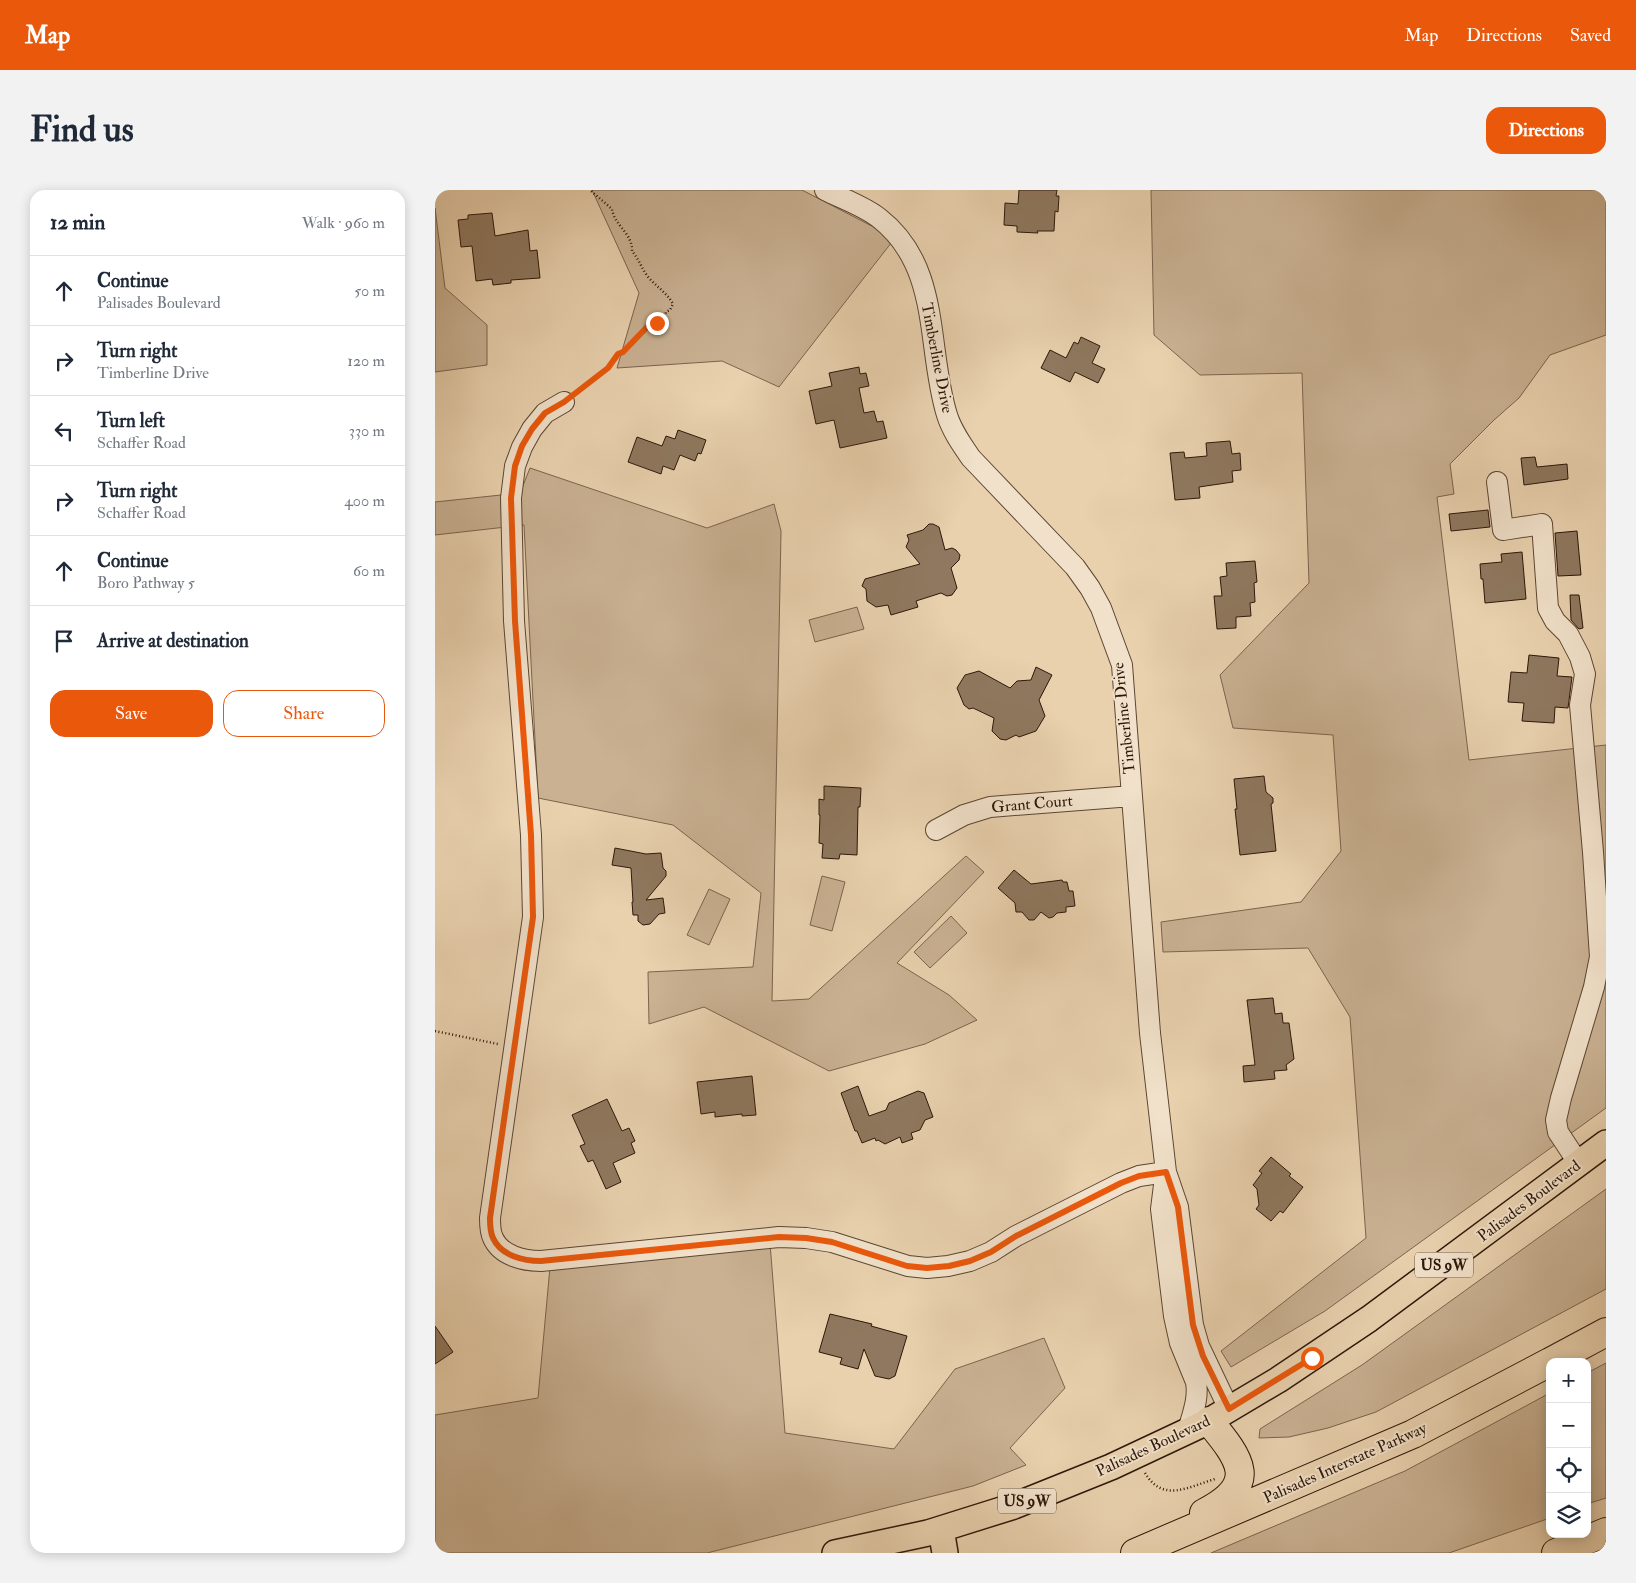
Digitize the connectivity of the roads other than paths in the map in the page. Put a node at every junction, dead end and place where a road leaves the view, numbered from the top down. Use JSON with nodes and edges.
{"nodes":[{"id":1,"x":825,"y":190,"type":"edge"},
{"id":2,"x":564,"y":402,"type":"road end"},
{"id":3,"x":1497,"y":482,"type":"dead end"},
{"id":4,"x":1132,"y":796,"type":"junction"},
{"id":5,"x":936,"y":830,"type":"dead end"},
{"id":6,"x":1606,"y":1143,"type":"edge"},
{"id":7,"x":1579,"y":1164,"type":"junction"},
{"id":8,"x":1166,"y":1172,"type":"junction"},
{"id":9,"x":1172,"y":1226,"type":"junction"},
{"id":10,"x":1606,"y":1332,"type":"edge"},
{"id":11,"x":1557,"y":1358,"type":"edge"},
{"id":12,"x":1546,"y":1364,"type":"edge"},
{"id":13,"x":1209,"y":1420,"type":"junction"},
{"id":14,"x":941,"y":1529,"type":"junction"},
{"id":15,"x":1606,"y":1532,"type":"edge"},
{"id":16,"x":1560,"y":1552,"type":"edge"},
{"id":17,"x":835,"y":1553,"type":"edge"},
{"id":18,"x":945,"y":1553,"type":"edge"},
{"id":19,"x":1125,"y":1553,"type":"edge"},
{"id":20,"x":1135,"y":1553,"type":"edge"}],
"edges":[{"from":1,"to":4,"type":"street","name":"Timberline Drive"},
{"from":2,"to":8,"type":"street"},
{"from":3,"to":7,"type":"street"},
{"from":4,"to":5,"type":"street","name":"Grant Court"},
{"from":4,"to":8,"type":"street","name":"Timberline Drive"},
{"from":6,"to":7,"type":"main road","name":"Palisades Boulevard","number":"US 9W"},
{"from":7,"to":13,"type":"main road","name":"Palisades Boulevard","number":"US 9W"},
{"from":8,"to":9,"type":"street","name":"Timberline Drive"},
{"from":9,"to":13,"type":"street","name":"Timberline Drive"},
{"from":9,"to":13,"type":"street","name":"Timberline Drive"},
{"from":10,"to":11,"type":"highway","name":"Palisades Interstate Parkway"},
{"from":12,"to":20,"type":"highway","name":"Palisades Interstate Parkway"},
{"from":13,"to":14,"type":"main road","name":"Palisades Boulevard","number":"US 9W"},
{"from":13,"to":19,"type":"highway"},
{"from":14,"to":17,"type":"main road","name":"Palisades Boulevard","number":"US 9W"},
{"from":14,"to":18,"type":"main road"},
{"from":15,"to":16,"type":"highway"}]}
